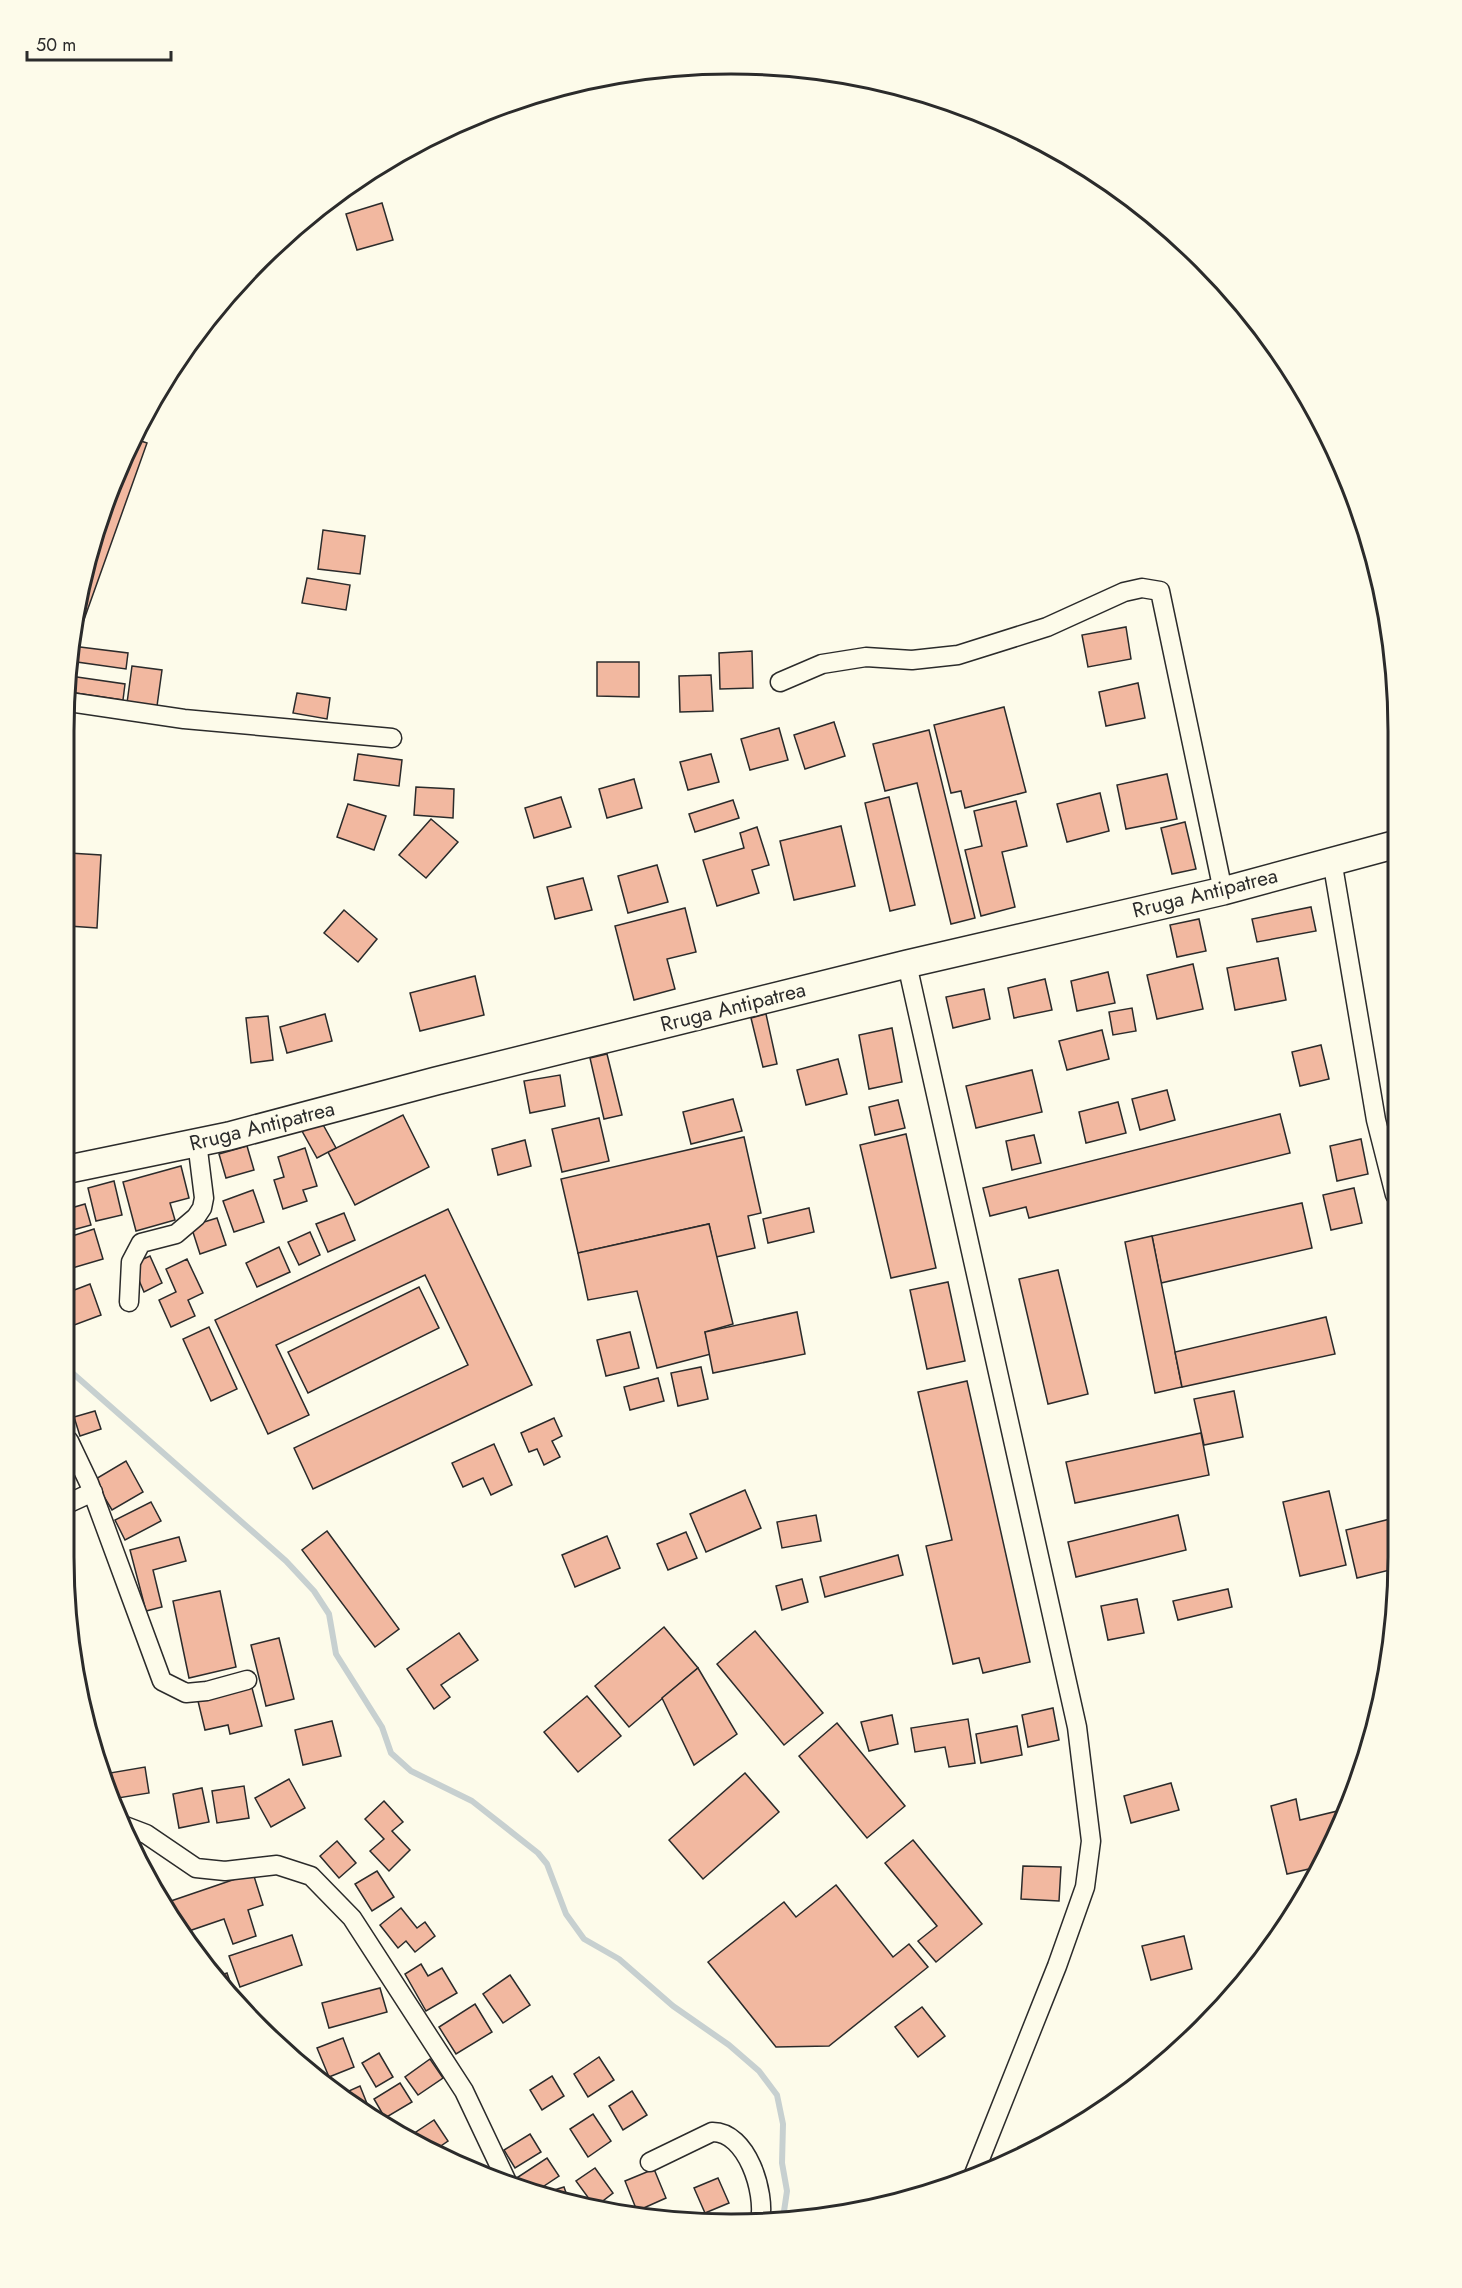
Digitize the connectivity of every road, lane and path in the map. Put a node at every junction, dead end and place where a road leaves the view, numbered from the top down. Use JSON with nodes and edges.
{"nodes":[{"id":1,"x":780,"y":682,"type":"dead end"},
{"id":2,"x":75,"y":703,"type":"edge"},
{"id":3,"x":392,"y":738,"type":"dead end"},
{"id":4,"x":1388,"y":846,"type":"edge"},
{"id":5,"x":1332,"y":860,"type":"junction"},
{"id":6,"x":1223,"y":891,"type":"junction"},
{"id":7,"x":907,"y":964,"type":"junction"},
{"id":8,"x":197,"y":1142,"type":"junction"},
{"id":9,"x":1388,"y":1167,"type":"edge"},
{"id":10,"x":74,"y":1168,"type":"edge"},
{"id":11,"x":129,"y":1302,"type":"dead end"},
{"id":12,"x":74,"y":1452,"type":"edge"},
{"id":13,"x":93,"y":1492,"type":"junction"},
{"id":14,"x":74,"y":1501,"type":"edge"},
{"id":15,"x":247,"y":1680,"type":"dead end"},
{"id":16,"x":133,"y":1829,"type":"edge"},
{"id":17,"x":650,"y":2162,"type":"dead end"},
{"id":18,"x":977,"y":2166,"type":"edge"},
{"id":19,"x":503,"y":2173,"type":"edge"},
{"id":20,"x":762,"y":2213,"type":"edge"}],
"edges":[{"from":1,"to":6,"type":"street"},
{"from":2,"to":3,"type":"street"},
{"from":4,"to":5,"type":"main road","name":"Rruga Antipatrea"},
{"from":5,"to":6,"type":"main road","name":"Rruga Antipatrea"},
{"from":5,"to":9,"type":"street"},
{"from":6,"to":7,"type":"main road","name":"Rruga Antipatrea"},
{"from":7,"to":8,"type":"main road","name":"Rruga Antipatrea"},
{"from":7,"to":18,"type":"street"},
{"from":8,"to":10,"type":"main road","name":"Rruga Antipatrea"},
{"from":8,"to":11,"type":"street"},
{"from":12,"to":13,"type":"street"},
{"from":13,"to":14,"type":"street"},
{"from":13,"to":15,"type":"street"},
{"from":16,"to":19,"type":"street"},
{"from":17,"to":20,"type":"street"}]}
